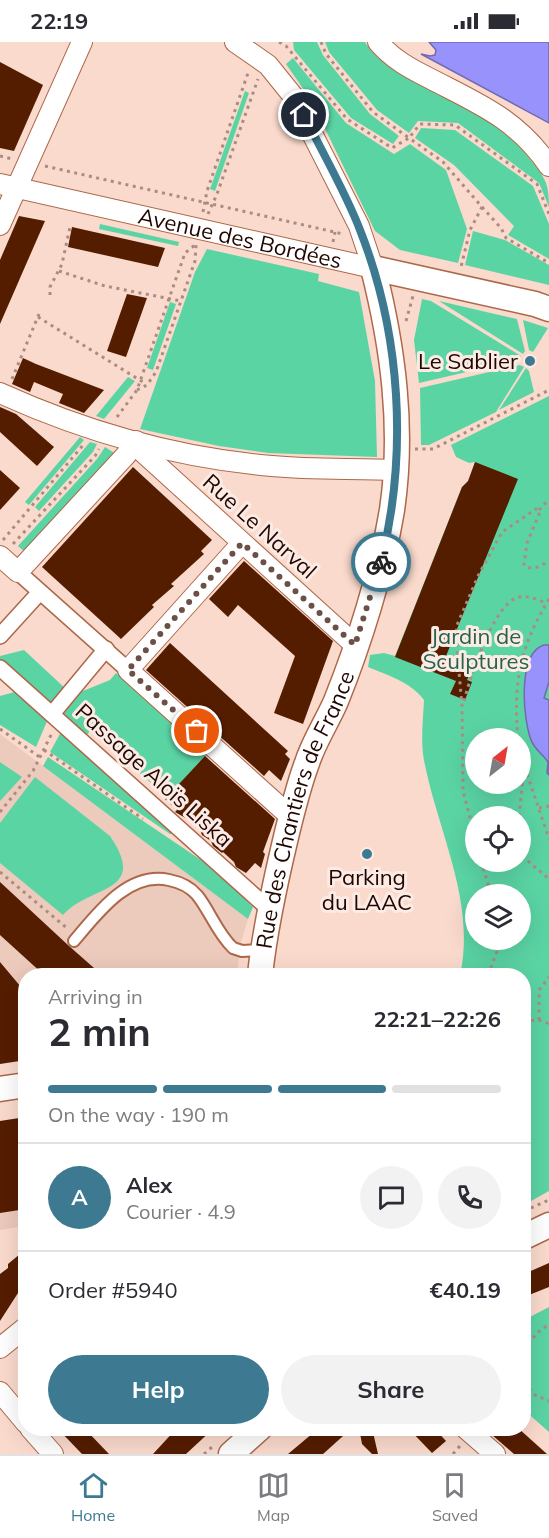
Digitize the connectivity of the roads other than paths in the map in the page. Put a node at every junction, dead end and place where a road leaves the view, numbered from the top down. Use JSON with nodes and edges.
{"nodes":[{"id":1,"x":82,"y":42,"type":"edge"},
{"id":2,"x":235,"y":42,"type":"edge"},
{"id":3,"x":378,"y":42,"type":"edge"},
{"id":4,"x":549,"y":166,"type":"edge"},
{"id":5,"x":8,"y":186,"type":"edge"},
{"id":6,"x":0,"y":225,"type":"edge"},
{"id":7,"x":373,"y":268,"type":"junction"},
{"id":8,"x":549,"y":309,"type":"edge"},
{"id":9,"x":5,"y":388,"type":"edge"},
{"id":10,"x":136,"y":443,"type":"junction"},
{"id":11,"x":396,"y":470,"type":"junction"},
{"id":12,"x":242,"y":543,"type":"junction"},
{"id":13,"x":1,"y":552,"type":"edge"},
{"id":14,"x":18,"y":572,"type":"junction"},
{"id":15,"x":40,"y":592,"type":"junction"},
{"id":16,"x":2,"y":634,"type":"edge"},
{"id":17,"x":355,"y":645,"type":"junction"},
{"id":18,"x":106,"y":649,"type":"junction"},
{"id":19,"x":128,"y":670,"type":"junction"},
{"id":20,"x":4,"y":672,"type":"edge"},
{"id":21,"x":56,"y":718,"type":"junction"},
{"id":22,"x":291,"y":817,"type":"junction"},
{"id":23,"x":269,"y":909,"type":"junction"},
{"id":24,"x":76,"y":939,"type":"road end"},
{"id":25,"x":263,"y":950,"type":"junction"},
{"id":26,"x":261,"y":968,"type":"edge"},
{"id":27,"x":18,"y":1086,"type":"edge"},
{"id":28,"x":0,"y":1089,"type":"edge"},
{"id":29,"x":549,"y":1225,"type":"edge"},
{"id":30,"x":531,"y":1233,"type":"edge"},
{"id":31,"x":18,"y":1333,"type":"edge"},
{"id":32,"x":0,"y":1348,"type":"edge"},
{"id":33,"x":0,"y":1392,"type":"edge"},
{"id":34,"x":18,"y":1413,"type":"edge"},
{"id":35,"x":37,"y":1436,"type":"edge"},
{"id":36,"x":251,"y":1436,"type":"edge"},
{"id":37,"x":474,"y":1436,"type":"edge"},
{"id":38,"x":53,"y":1454,"type":"edge"},
{"id":39,"x":231,"y":1454,"type":"edge"},
{"id":40,"x":495,"y":1454,"type":"edge"}],
"edges":[{"from":1,"to":5,"type":"street"},
{"from":2,"to":7,"type":"street"},
{"from":3,"to":4,"type":"street"},
{"from":5,"to":6,"type":"street"},
{"from":5,"to":7,"type":"street","name":"Avenue des Bordées"},
{"from":7,"to":8,"type":"street","name":"Avenue des Bordées"},
{"from":7,"to":11,"type":"street","name":"Rue des Chantiers de France"},
{"from":9,"to":10,"type":"street"},
{"from":10,"to":11,"type":"street"},
{"from":10,"to":12,"type":"street","name":"Rue Le Narval"},
{"from":10,"to":14,"type":"street"},
{"from":11,"to":17,"type":"street","name":"Rue des Chantiers de France"},
{"from":12,"to":17,"type":"street","name":"Rue Le Narval"},
{"from":12,"to":19,"type":"street"},
{"from":13,"to":14,"type":"street"},
{"from":14,"to":15,"type":"street"},
{"from":15,"to":16,"type":"street"},
{"from":15,"to":18,"type":"street"},
{"from":17,"to":22,"type":"street","name":"Rue des Chantiers de France"},
{"from":18,"to":19,"type":"street"},
{"from":18,"to":21,"type":"street"},
{"from":19,"to":22,"type":"street"},
{"from":20,"to":21,"type":"street","name":"Passage Aloïs Liska"},
{"from":21,"to":23,"type":"street","name":"Passage Aloïs Liska"},
{"from":22,"to":23,"type":"street","name":"Rue des Chantiers de France"},
{"from":23,"to":25,"type":"street","name":"Rue des Chantiers de France"},
{"from":24,"to":25,"type":"lane"},
{"from":25,"to":26,"type":"street","name":"Rue des Chantiers de France"},
{"from":27,"to":28,"type":"street"},
{"from":29,"to":30,"type":"street"},
{"from":31,"to":32,"type":"street"},
{"from":33,"to":34,"type":"street"},
{"from":35,"to":38,"type":"street"},
{"from":36,"to":39,"type":"street"},
{"from":37,"to":40,"type":"street"}]}
